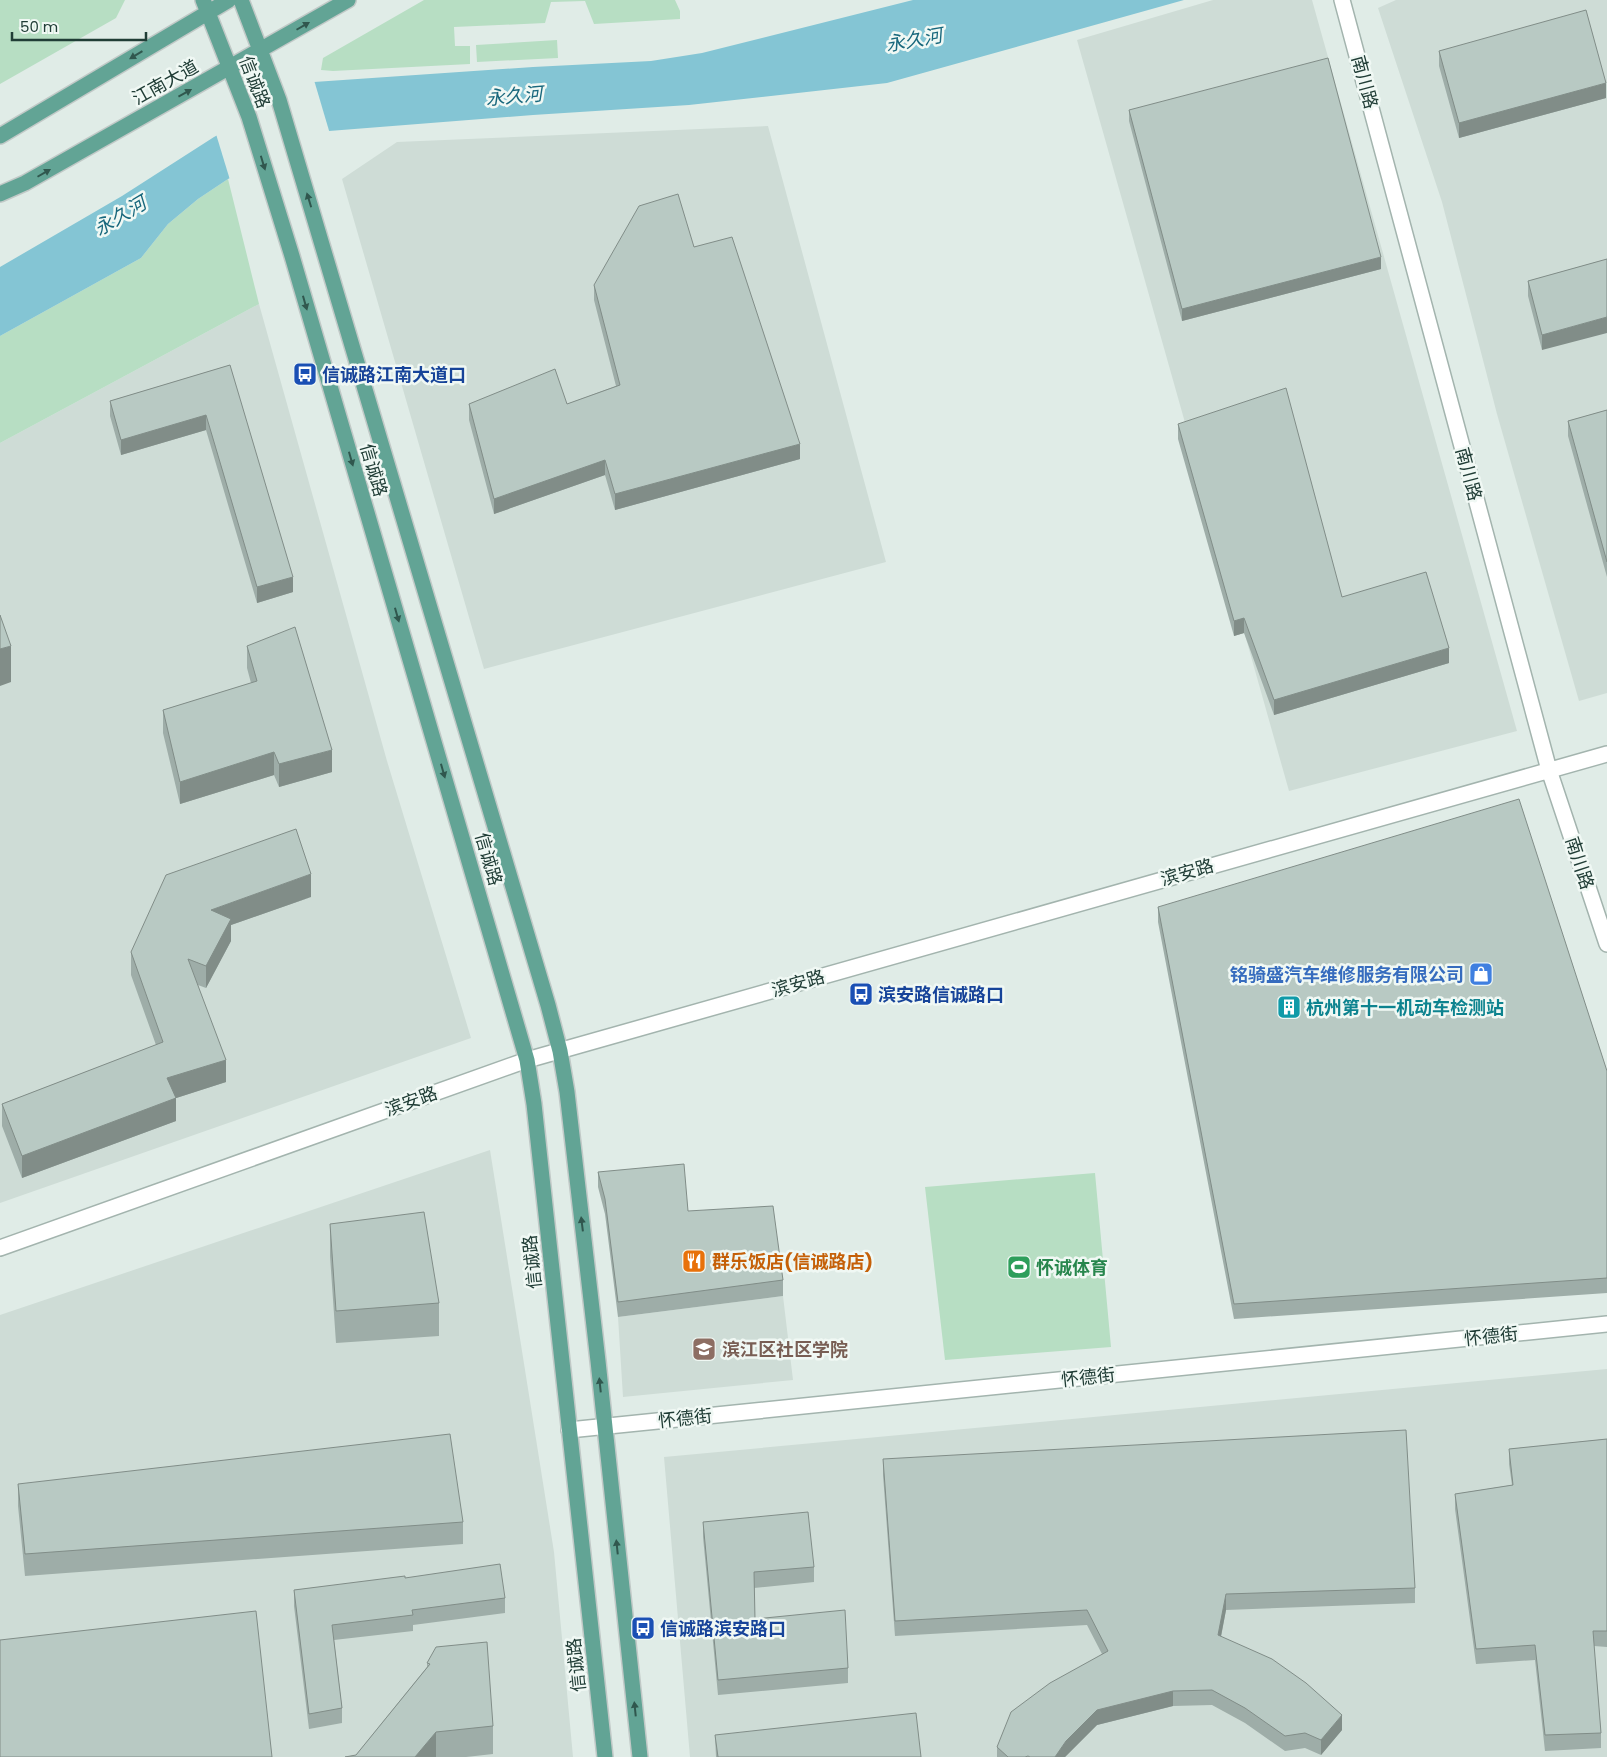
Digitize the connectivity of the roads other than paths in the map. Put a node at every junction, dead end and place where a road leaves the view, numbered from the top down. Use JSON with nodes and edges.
{"nodes":[{"id":1,"x":229,"y":0,"type":"edge"},
{"id":2,"x":241,"y":0,"type":"edge"},
{"id":3,"x":348,"y":0,"type":"edge"},
{"id":4,"x":1342,"y":0,"type":"edge"},
{"id":5,"x":206,"y":6,"type":"edge"},
{"id":6,"x":260,"y":51,"type":"junction"},
{"id":7,"x":230,"y":68,"type":"junction"},
{"id":8,"x":0,"y":136,"type":"edge"},
{"id":9,"x":0,"y":194,"type":"edge"},
{"id":10,"x":1607,"y":754,"type":"edge"},
{"id":11,"x":1549,"y":770,"type":"junction"},
{"id":12,"x":1607,"y":944,"type":"edge"},
{"id":13,"x":560,"y":1051,"type":"junction"},
{"id":14,"x":527,"y":1060,"type":"junction"},
{"id":15,"x":0,"y":1248,"type":"edge"},
{"id":16,"x":1607,"y":1324,"type":"edge"},
{"id":17,"x":604,"y":1426,"type":"junction"},
{"id":18,"x":569,"y":1430,"type":"junction"},
{"id":19,"x":605,"y":1757,"type":"edge"},
{"id":20,"x":640,"y":1757,"type":"edge"}],
"edges":[{"from":1,"to":5,"type":"main road"},
{"from":2,"to":6,"type":"main road","name":"信诚路"},
{"from":6,"to":3,"type":"main road","name":"江南大道","one_way":true},
{"from":4,"to":11,"type":"street","name":"南川路"},
{"from":5,"to":7,"type":"main road","name":"信诚路"},
{"from":5,"to":8,"type":"main road","one_way":true},
{"from":6,"to":7,"type":"main road","name":"江南大道"},
{"from":13,"to":6,"type":"main road","name":"信诚路","one_way":true},
{"from":9,"to":7,"type":"main road","name":"江南大道","one_way":true},
{"from":7,"to":14,"type":"main road","name":"信诚路","one_way":true},
{"from":10,"to":11,"type":"street","name":"滨安路"},
{"from":11,"to":12,"type":"street","name":"南川路"},
{"from":11,"to":13,"type":"street","name":"滨安路"},
{"from":13,"to":14,"type":"street","name":"滨安路"},
{"from":17,"to":13,"type":"main road","name":"信诚路","one_way":true},
{"from":14,"to":15,"type":"street","name":"滨安路"},
{"from":14,"to":18,"type":"main road","name":"信诚路"},
{"from":16,"to":17,"type":"street","name":"怀德街"},
{"from":17,"to":18,"type":"street","name":"怀德街"},
{"from":20,"to":17,"type":"main road","name":"信诚路","one_way":true},
{"from":18,"to":19,"type":"main road","name":"信诚路"}]}
